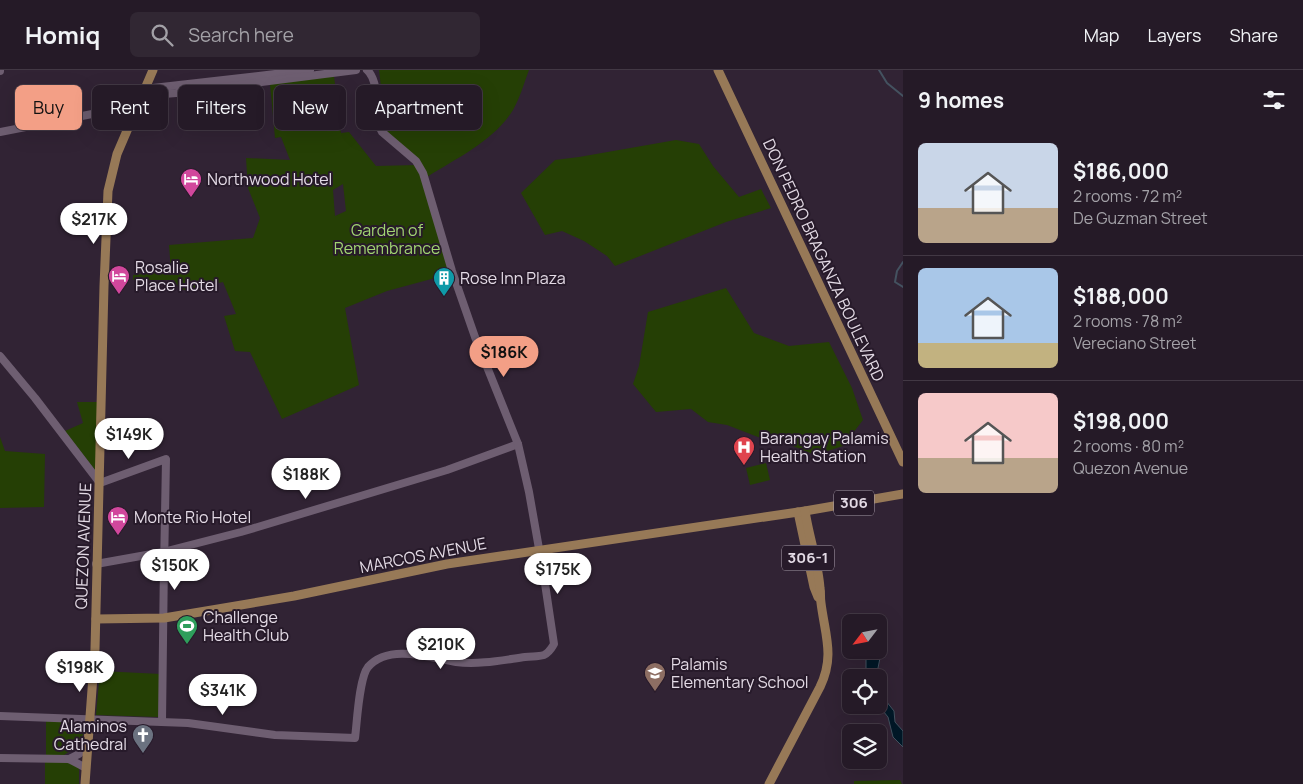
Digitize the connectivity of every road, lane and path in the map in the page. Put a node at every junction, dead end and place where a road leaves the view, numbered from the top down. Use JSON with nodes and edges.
{"nodes":[{"id":1,"x":153,"y":70,"type":"edge"},
{"id":2,"x":355,"y":70,"type":"edge"},
{"id":3,"x":367,"y":70,"type":"edge"},
{"id":4,"x":718,"y":70,"type":"edge"},
{"id":5,"x":307,"y":73,"type":"edge"},
{"id":6,"x":146,"y":85,"type":"edge"},
{"id":7,"x":168,"y":92,"type":"edge"},
{"id":8,"x":92,"y":109,"type":"edge"},
{"id":9,"x":127,"y":130,"type":"edge"},
{"id":10,"x":0,"y":132,"type":"edge"},
{"id":11,"x":0,"y":356,"type":"edge"},
{"id":12,"x":518,"y":444,"type":"junction"},
{"id":13,"x":903,"y":462,"type":"edge"},
{"id":14,"x":100,"y":483,"type":"junction"},
{"id":15,"x":902,"y":492,"type":"edge"},
{"id":16,"x":802,"y":511,"type":"junction"},
{"id":17,"x":540,"y":550,"type":"junction"},
{"id":18,"x":163,"y":552,"type":"junction"},
{"id":19,"x":96,"y":564,"type":"junction"},
{"id":20,"x":164,"y":618,"type":"junction"},
{"id":21,"x":96,"y":619,"type":"junction"},
{"id":22,"x":0,"y":716,"type":"edge"},
{"id":23,"x":90,"y":719,"type":"junction"},
{"id":24,"x":162,"y":722,"type":"junction"},
{"id":25,"x":88,"y":743,"type":"junction"},
{"id":26,"x":0,"y":758,"type":"edge"},
{"id":27,"x":69,"y":760,"type":"junction"},
{"id":28,"x":86,"y":768,"type":"junction"},
{"id":29,"x":85,"y":784,"type":"edge"},
{"id":30,"x":769,"y":784,"type":"edge"}],
"edges":[{"from":1,"to":6,"type":"main road","name":"QUEZON AVENUE"},
{"from":2,"to":5,"type":"street"},
{"from":3,"to":12,"type":"street"},
{"from":4,"to":13,"type":"main road","name":"DON PEDRO BRAGANZA BOULEVARD"},
{"from":5,"to":7,"type":"street"},
{"from":8,"to":10,"type":"street"},
{"from":9,"to":14,"type":"main road","name":"QUEZON AVENUE"},
{"from":11,"to":14,"type":"street"},
{"from":12,"to":17,"type":"street"},
{"from":12,"to":18,"type":"street"},
{"from":14,"to":18,"type":"street"},
{"from":14,"to":19,"type":"main road","name":"QUEZON AVENUE"},
{"from":15,"to":16,"type":"main road","name":"MARCOS AVENUE","number":"306"},
{"from":16,"to":17,"type":"main road","name":"MARCOS AVENUE","number":"306"},
{"from":16,"to":30,"type":"main road","number":"306-1"},
{"from":17,"to":20,"type":"main road","name":"MARCOS AVENUE","number":"306"},
{"from":17,"to":24,"type":"street"},
{"from":18,"to":19,"type":"street"},
{"from":18,"to":20,"type":"street"},
{"from":19,"to":21,"type":"main road","name":"QUEZON AVENUE"},
{"from":20,"to":21,"type":"main road","name":"MARCOS AVENUE","number":"306"},
{"from":20,"to":24,"type":"street"},
{"from":21,"to":23,"type":"main road","name":"QUEZON AVENUE"},
{"from":22,"to":23,"type":"street"},
{"from":23,"to":24,"type":"street"},
{"from":23,"to":25,"type":"main road","name":"QUEZON AVENUE"},
{"from":25,"to":27,"type":"street"},
{"from":25,"to":28,"type":"main road","name":"QUEZON AVENUE"},
{"from":26,"to":27,"type":"street"},
{"from":27,"to":28,"type":"street"},
{"from":28,"to":29,"type":"main road","name":"QUEZON AVENUE"}]}
